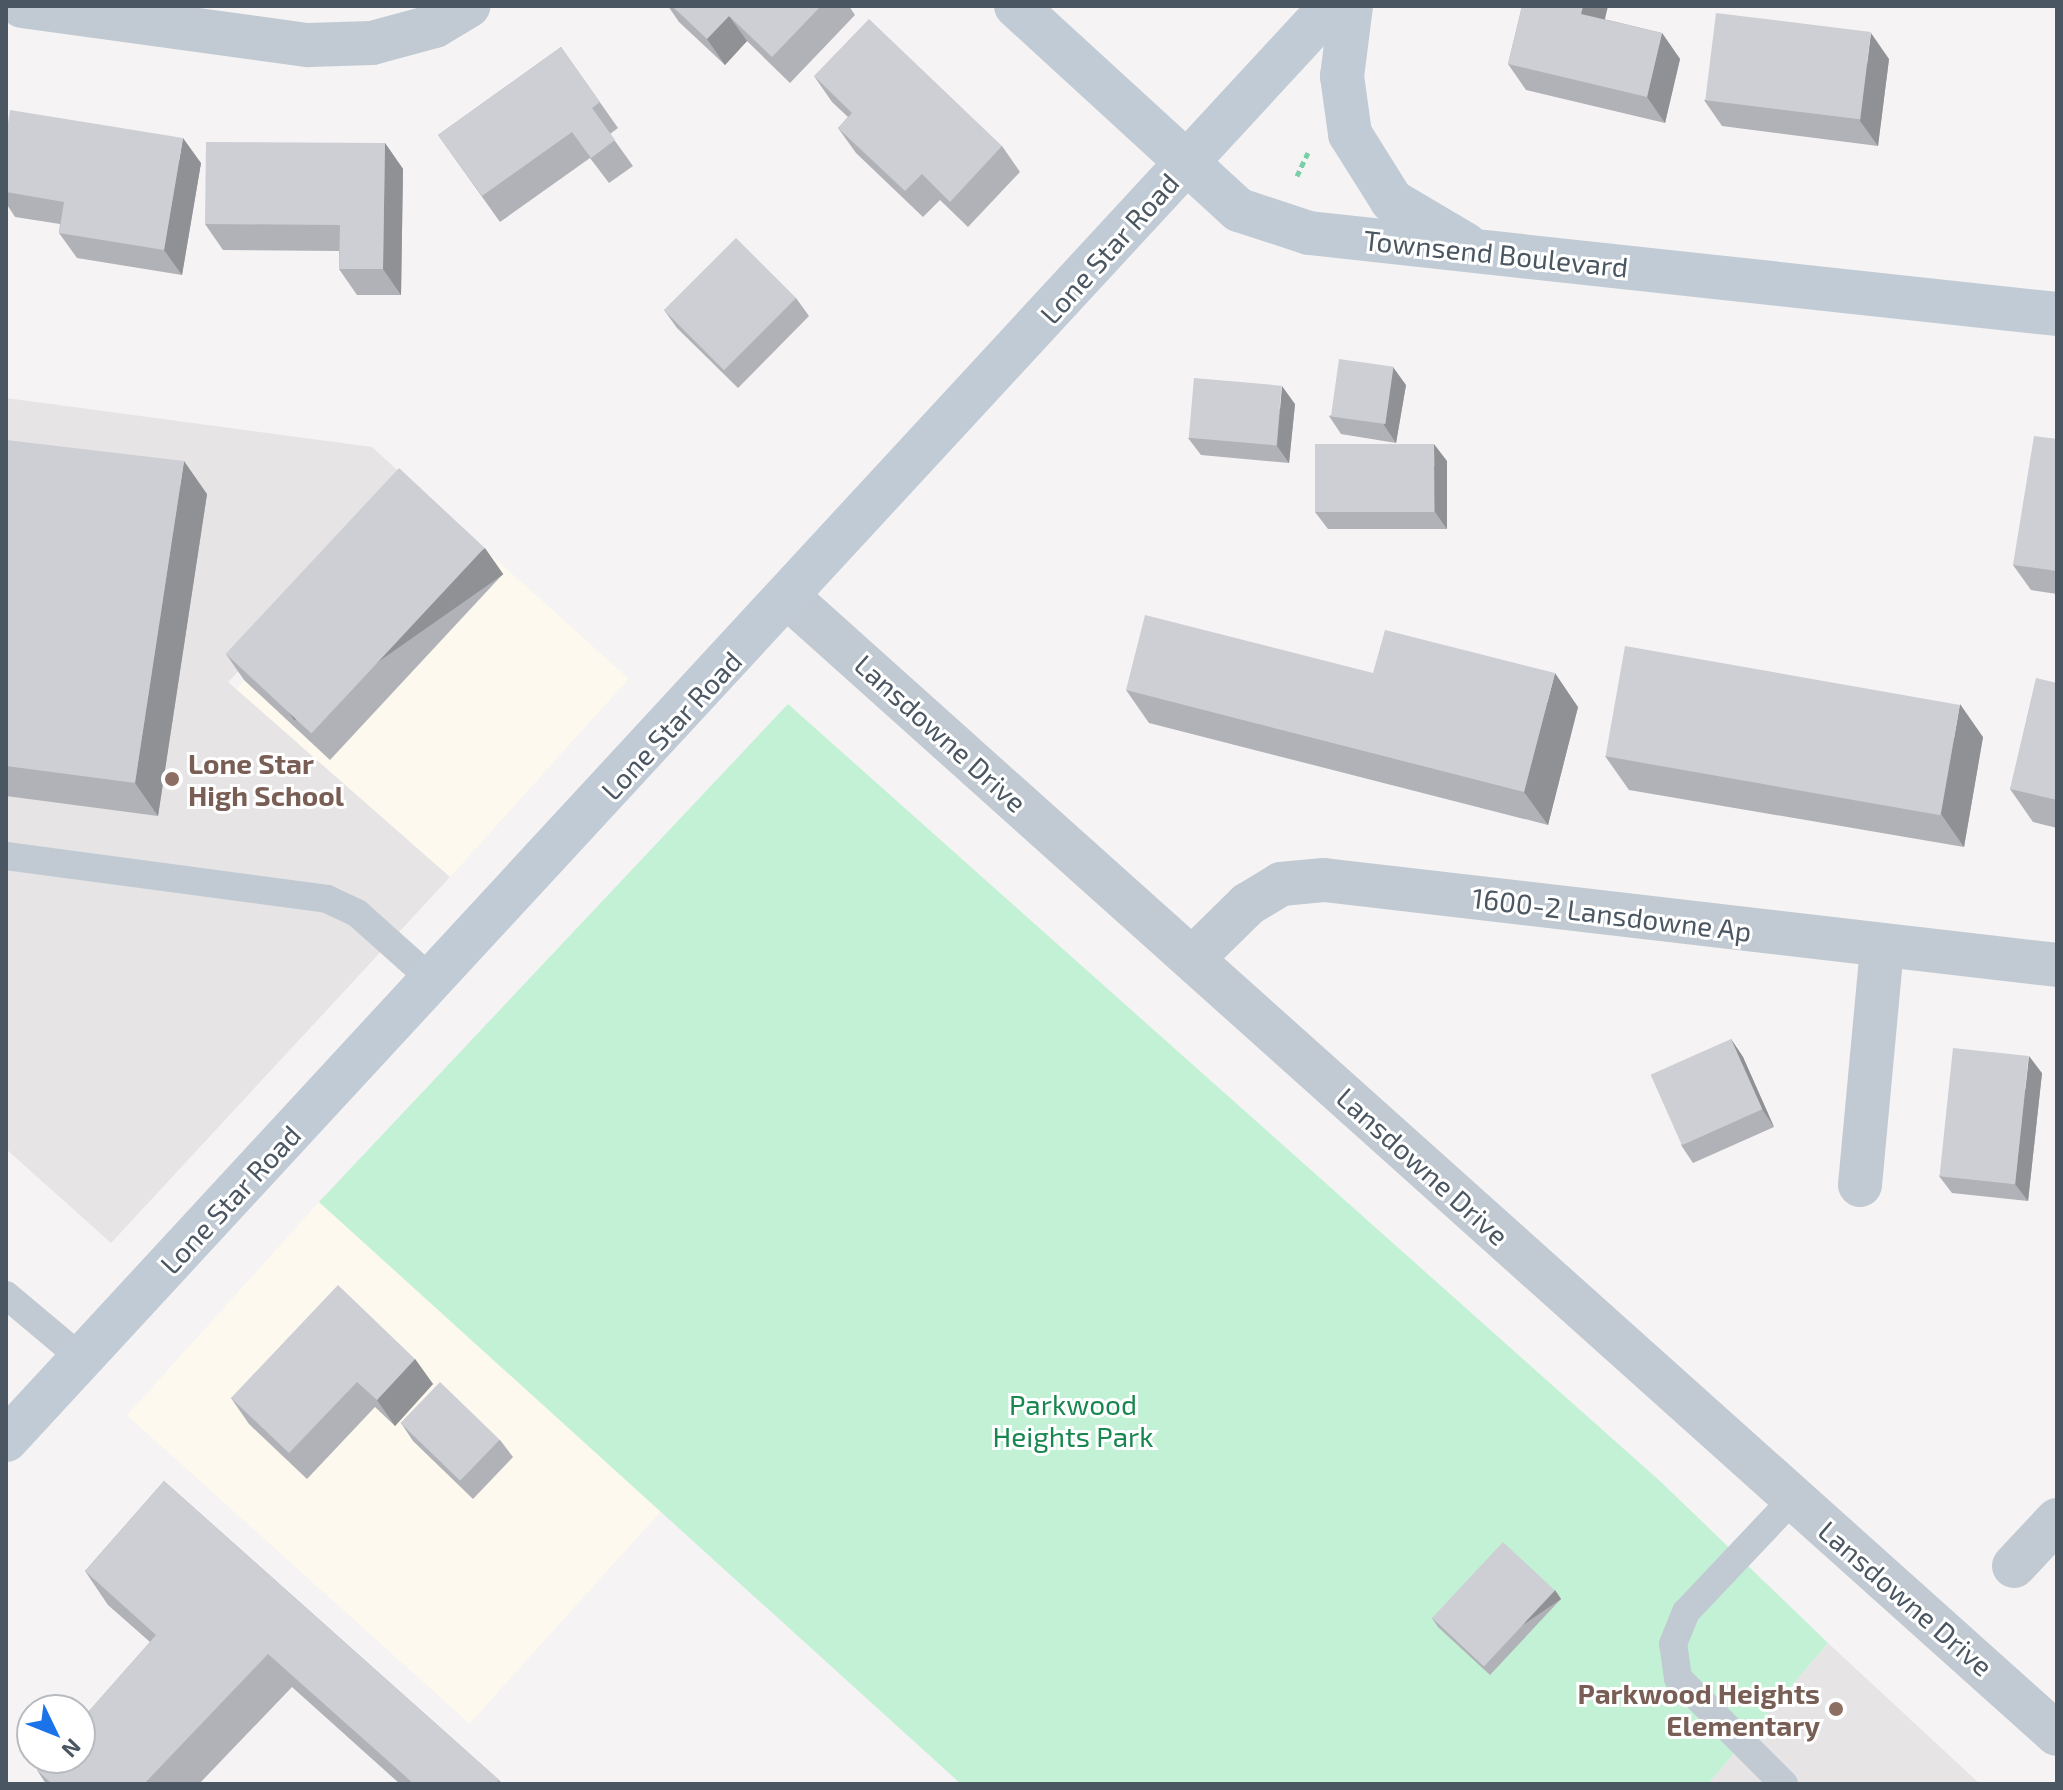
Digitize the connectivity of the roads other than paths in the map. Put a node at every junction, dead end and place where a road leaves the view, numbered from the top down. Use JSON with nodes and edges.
{"nodes":[{"id":1,"x":22,"y":6,"type":"edge"},
{"id":2,"x":468,"y":6,"type":"edge"},
{"id":3,"x":1016,"y":6,"type":"edge"},
{"id":4,"x":1331,"y":6,"type":"edge"},
{"id":5,"x":1351,"y":6,"type":"edge"},
{"id":6,"x":1184,"y":166,"type":"junction"},
{"id":7,"x":1477,"y":251,"type":"junction"},
{"id":8,"x":2057,"y":314,"type":"edge"},
{"id":9,"x":789,"y":598,"type":"junction"},
{"id":10,"x":6,"y":856,"type":"edge"},
{"id":11,"x":1882,"y":948,"type":"junction"},
{"id":12,"x":1194,"y":957,"type":"junction"},
{"id":13,"x":2057,"y":965,"type":"edge"},
{"id":14,"x":433,"y":981,"type":"junction"},
{"id":15,"x":1860,"y":1185,"type":"dead end"},
{"id":16,"x":6,"y":1295,"type":"edge"},
{"id":17,"x":81,"y":1358,"type":"junction"},
{"id":18,"x":6,"y":1440,"type":"edge"},
{"id":19,"x":1793,"y":1499,"type":"junction"},
{"id":20,"x":2057,"y":1520,"type":"edge"},
{"id":21,"x":2014,"y":1566,"type":"dead end"},
{"id":22,"x":2057,"y":1734,"type":"edge"},
{"id":23,"x":1784,"y":1784,"type":"edge"}],
"edges":[{"from":1,"to":2,"type":"street"},
{"from":3,"to":6,"type":"street","name":"Townsend Boulevard"},
{"from":4,"to":6,"type":"street","name":"Lone Star Road"},
{"from":5,"to":7,"type":"street"},
{"from":6,"to":7,"type":"street","name":"Townsend Boulevard"},
{"from":6,"to":9,"type":"street","name":"Lone Star Road"},
{"from":7,"to":8,"type":"street","name":"Townsend Boulevard"},
{"from":9,"to":12,"type":"street","name":"Lansdowne Drive"},
{"from":9,"to":14,"type":"street","name":"Lone Star Road"},
{"from":10,"to":14,"type":"lane"},
{"from":11,"to":12,"type":"street","name":"1600-2 Lansdowne Ap"},
{"from":11,"to":13,"type":"street","name":"1600-2 Lansdowne Ap"},
{"from":11,"to":15,"type":"street"},
{"from":12,"to":19,"type":"street","name":"Lansdowne Drive"},
{"from":14,"to":17,"type":"street","name":"Lone Star Road"},
{"from":16,"to":17,"type":"lane"},
{"from":17,"to":18,"type":"street","name":"Lone Star Road"},
{"from":19,"to":22,"type":"street","name":"Lansdowne Drive"},
{"from":19,"to":23,"type":"lane"},
{"from":20,"to":21,"type":"street"}]}
